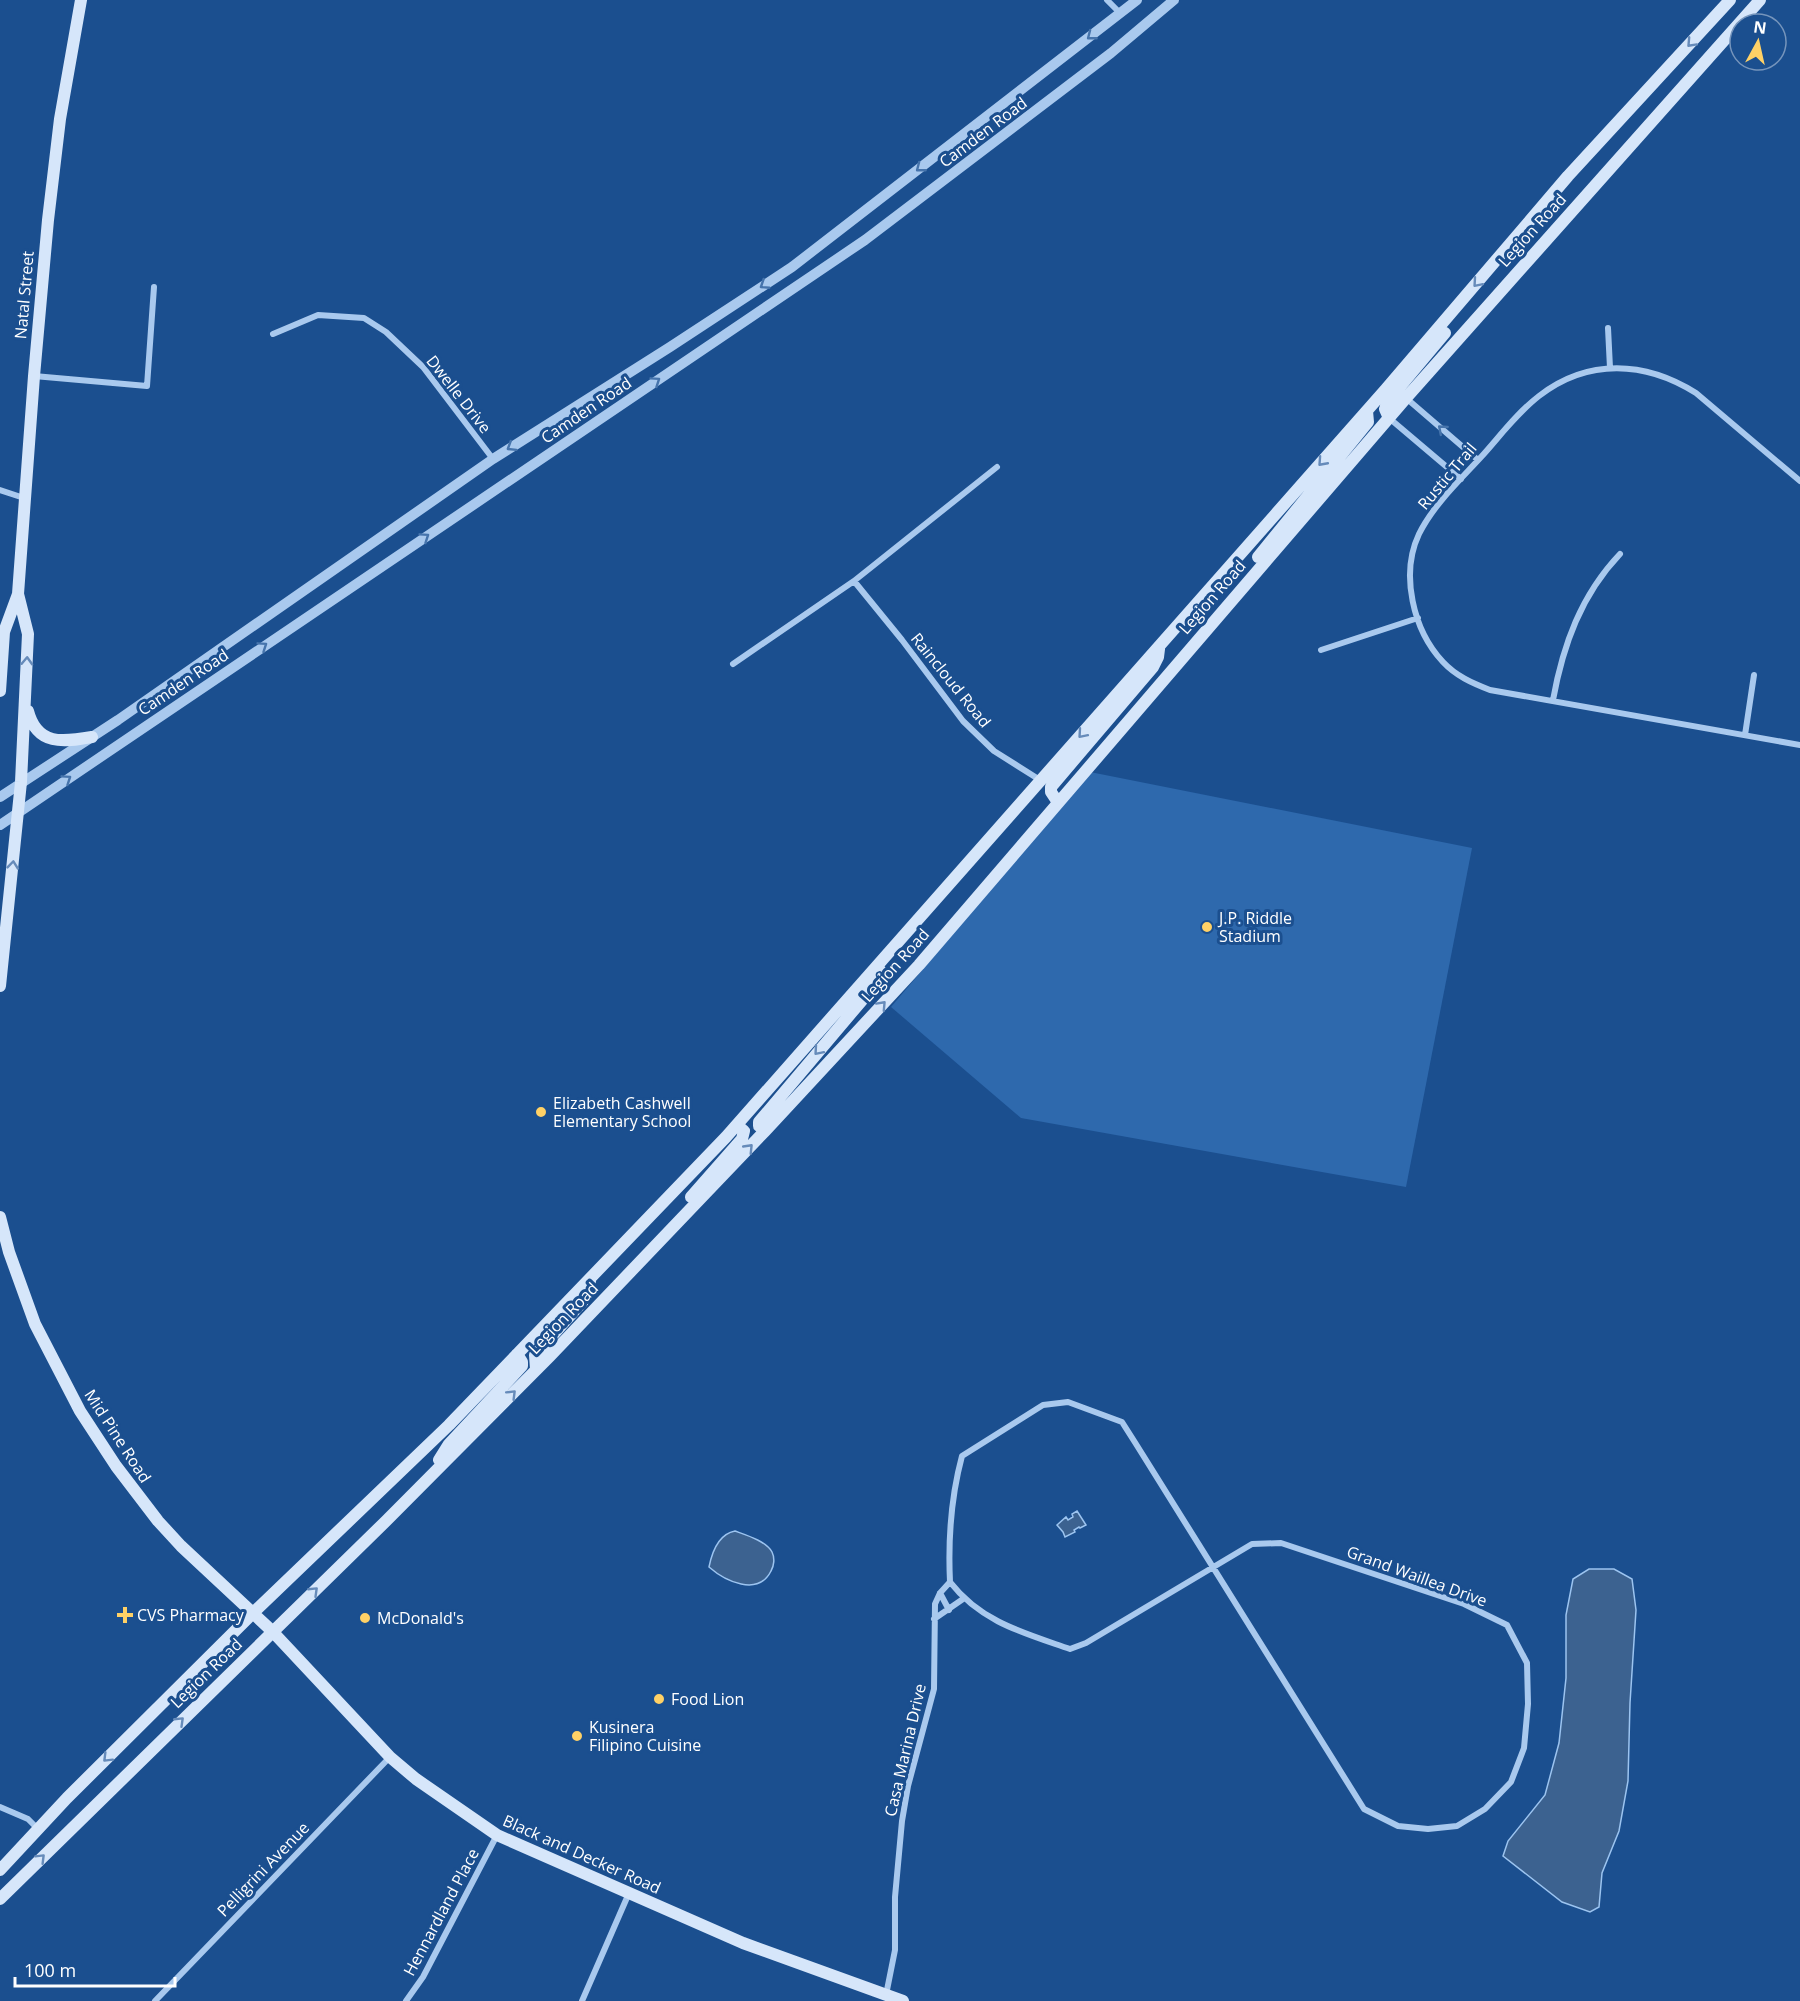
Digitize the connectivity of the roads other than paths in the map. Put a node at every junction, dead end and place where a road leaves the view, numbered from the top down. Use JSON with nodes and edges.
{"nodes":[{"id":1,"x":81,"y":0,"type":"edge"},
{"id":2,"x":1107,"y":0,"type":"edge"},
{"id":3,"x":1137,"y":0,"type":"edge"},
{"id":4,"x":1174,"y":0,"type":"edge"},
{"id":5,"x":1730,"y":0,"type":"edge"},
{"id":6,"x":1760,"y":0,"type":"edge"},
{"id":7,"x":1120,"y":13,"type":"junction"},
{"id":8,"x":154,"y":287,"type":"dead end"},
{"id":9,"x":1455,"y":308,"type":"junction"},
{"id":10,"x":1608,"y":327,"type":"dead end"},
{"id":11,"x":273,"y":334,"type":"dead end"},
{"id":12,"x":1610,"y":368,"type":"junction"},
{"id":13,"x":34,"y":376,"type":"junction"},
{"id":14,"x":1406,"y":398,"type":"junction"},
{"id":15,"x":1367,"y":411,"type":"junction"},
{"id":16,"x":1389,"y":418,"type":"junction"},
{"id":17,"x":492,"y":459,"type":"junction"},
{"id":18,"x":1478,"y":460,"type":"junction"},
{"id":19,"x":997,"y":467,"type":"dead end"},
{"id":20,"x":1461,"y":480,"type":"junction"},
{"id":21,"x":1800,"y":481,"type":"edge"},
{"id":22,"x":0,"y":490,"type":"edge"},
{"id":23,"x":24,"y":498,"type":"junction"},
{"id":24,"x":1620,"y":554,"type":"dead end"},
{"id":25,"x":854,"y":581,"type":"junction"},
{"id":26,"x":1246,"y":583,"type":"junction"},
{"id":27,"x":18,"y":594,"type":"junction"},
{"id":28,"x":1418,"y":618,"type":"junction"},
{"id":29,"x":1160,"y":645,"type":"junction"},
{"id":30,"x":1321,"y":650,"type":"dead end"},
{"id":31,"x":733,"y":664,"type":"dead end"},
{"id":32,"x":1754,"y":675,"type":"dead end"},
{"id":33,"x":0,"y":690,"type":"edge"},
{"id":34,"x":1553,"y":700,"type":"junction"},
{"id":35,"x":25,"y":701,"type":"junction"},
{"id":36,"x":1745,"y":735,"type":"junction"},
{"id":37,"x":92,"y":737,"type":"junction"},
{"id":38,"x":1800,"y":745,"type":"edge"},
{"id":39,"x":1041,"y":780,"type":"junction"},
{"id":40,"x":21,"y":782,"type":"junction"},
{"id":41,"x":0,"y":797,"type":"edge"},
{"id":42,"x":1058,"y":801,"type":"junction"},
{"id":43,"x":18,"y":812,"type":"junction"},
{"id":44,"x":0,"y":825,"type":"edge"},
{"id":45,"x":889,"y":953,"type":"junction"},
{"id":46,"x":0,"y":986,"type":"edge"},
{"id":47,"x":737,"y":1125,"type":"junction"},
{"id":48,"x":765,"y":1131,"type":"junction"},
{"id":49,"x":0,"y":1217,"type":"edge"},
{"id":50,"x":630,"y":1272,"type":"junction"},
{"id":51,"x":591,"y":1277,"type":"junction"},
{"id":52,"x":517,"y":1354,"type":"junction"},
{"id":53,"x":536,"y":1369,"type":"junction"},
{"id":54,"x":423,"y":1483,"type":"junction"},
{"id":55,"x":1213,"y":1568,"type":"junction"},
{"id":56,"x":950,"y":1582,"type":"junction"},
{"id":57,"x":940,"y":1593,"type":"junction"},
{"id":58,"x":963,"y":1599,"type":"junction"},
{"id":59,"x":950,"y":1610,"type":"junction"},
{"id":60,"x":253,"y":1613,"type":"junction"},
{"id":61,"x":934,"y":1618,"type":"junction"},
{"id":62,"x":272,"y":1631,"type":"junction"},
{"id":63,"x":390,"y":1757,"type":"junction"},
{"id":64,"x":0,"y":1807,"type":"edge"},
{"id":65,"x":38,"y":1829,"type":"junction"},
{"id":66,"x":497,"y":1835,"type":"junction"},
{"id":67,"x":0,"y":1870,"type":"edge"},
{"id":68,"x":629,"y":1893,"type":"junction"},
{"id":69,"x":0,"y":1899,"type":"edge"},
{"id":70,"x":886,"y":1995,"type":"junction"},
{"id":71,"x":155,"y":2001,"type":"edge"},
{"id":72,"x":406,"y":2001,"type":"edge"},
{"id":73,"x":582,"y":2001,"type":"edge"},
{"id":74,"x":903,"y":2001,"type":"edge"}],
"edges":[{"from":1,"to":13,"type":"main road","name":"Natal Street"},
{"from":2,"to":7,"type":"street"},
{"from":3,"to":7,"type":"street","name":"Camden Road"},
{"from":43,"to":4,"type":"street","name":"Camden Road","one_way":true},
{"from":5,"to":9,"type":"main road","name":"Legion Road","one_way":true},
{"from":6,"to":14,"type":"main road","name":"Legion Road"},
{"from":7,"to":17,"type":"street","name":"Camden Road","one_way":true},
{"from":8,"to":13,"type":"street"},
{"from":9,"to":15,"type":"main road","name":"Legion Road"},
{"from":9,"to":16,"type":"main road"},
{"from":10,"to":12,"type":"street"},
{"from":11,"to":17,"type":"street","name":"Dwelle Drive"},
{"from":12,"to":18,"type":"street","name":"Rustic Trail"},
{"from":12,"to":21,"type":"street","name":"Rustic Trail"},
{"from":13,"to":23,"type":"main road","name":"Natal Street"},
{"from":14,"to":16,"type":"main road","name":"Legion Road"},
{"from":18,"to":14,"type":"street","one_way":true},
{"from":15,"to":26,"type":"main road"},
{"from":15,"to":29,"type":"main road","name":"Legion Road","one_way":true},
{"from":16,"to":20,"type":"street"},
{"from":16,"to":26,"type":"main road","name":"Legion Road"},
{"from":17,"to":37,"type":"street","name":"Camden Road"},
{"from":18,"to":20,"type":"street","name":"Rustic Trail"},
{"from":19,"to":25,"type":"street"},
{"from":20,"to":28,"type":"street","name":"Rustic Trail"},
{"from":22,"to":23,"type":"street"},
{"from":23,"to":27,"type":"main road","name":"Natal Street"},
{"from":24,"to":34,"type":"street"},
{"from":25,"to":31,"type":"street"},
{"from":25,"to":39,"type":"street","name":"Raincloud Road"},
{"from":26,"to":42,"type":"main road","name":"Legion Road"},
{"from":27,"to":33,"type":"main road","name":"Natal Street"},
{"from":35,"to":27,"type":"main road","name":"Natal Street","one_way":true},
{"from":28,"to":30,"type":"street"},
{"from":28,"to":34,"type":"street","name":"Rustic Trail"},
{"from":29,"to":39,"type":"main road","name":"Legion Road","one_way":true},
{"from":29,"to":42,"type":"main road"},
{"from":32,"to":36,"type":"street"},
{"from":34,"to":36,"type":"street","name":"Rustic Trail"},
{"from":35,"to":37,"type":"main road"},
{"from":35,"to":40,"type":"main road","name":"Natal Street"},
{"from":36,"to":38,"type":"street","name":"Rustic Trail"},
{"from":37,"to":40,"type":"street","name":"Camden Road"},
{"from":39,"to":45,"type":"main road","name":"Legion Road"},
{"from":40,"to":41,"type":"street","name":"Camden Road"},
{"from":40,"to":43,"type":"main road","name":"Natal Street"},
{"from":48,"to":42,"type":"main road","name":"Legion Road","one_way":true},
{"from":43,"to":44,"type":"street","name":"Camden Road"},
{"from":46,"to":43,"type":"main road","one_way":true},
{"from":45,"to":47,"type":"main road","name":"Legion Road"},
{"from":45,"to":48,"type":"main road","one_way":true},
{"from":47,"to":50,"type":"main road"},
{"from":47,"to":51,"type":"main road","name":"Legion Road"},
{"from":50,"to":48,"type":"main road","name":"Legion Road","one_way":true},
{"from":49,"to":60,"type":"main road","name":"Mid Pine Road"},
{"from":50,"to":53,"type":"main road","name":"Legion Road"},
{"from":51,"to":52,"type":"main road","name":"Legion Road"},
{"from":51,"to":53,"type":"main road"},
{"from":52,"to":54,"type":"main road"},
{"from":52,"to":60,"type":"main road","name":"Legion Road"},
{"from":54,"to":53,"type":"main road","name":"Legion Road","one_way":true},
{"from":62,"to":54,"type":"main road","name":"Legion Road","one_way":true},
{"from":55,"to":55,"type":"street","name":"Grand Waillea Drive"},
{"from":55,"to":56,"type":"street","name":"Grand Waillea Drive"},
{"from":55,"to":58,"type":"street","name":"Grand Waillea Drive"},
{"from":56,"to":57,"type":"street","name":"Casa Marina Drive"},
{"from":56,"to":58,"type":"street","name":"Grand Waillea Drive"},
{"from":57,"to":59,"type":"street"},
{"from":57,"to":61,"type":"street","name":"Casa Marina Drive"},
{"from":58,"to":59,"type":"street"},
{"from":59,"to":61,"type":"street"},
{"from":60,"to":62,"type":"main road","name":"Mid Pine Road"},
{"from":60,"to":65,"type":"main road","name":"Legion Road","one_way":true},
{"from":61,"to":70,"type":"street","name":"Casa Marina Drive"},
{"from":62,"to":63,"type":"main road","name":"Black and Decker Road"},
{"from":69,"to":62,"type":"main road","name":"Legion Road","one_way":true},
{"from":63,"to":66,"type":"main road","name":"Black and Decker Road"},
{"from":63,"to":71,"type":"street","name":"Pelligrini Avenue"},
{"from":64,"to":65,"type":"street"},
{"from":65,"to":67,"type":"main road","name":"Legion Road"},
{"from":66,"to":68,"type":"main road","name":"Black and Decker Road"},
{"from":66,"to":72,"type":"street","name":"Hennardland Place"},
{"from":68,"to":70,"type":"main road","name":"Black and Decker Road"},
{"from":68,"to":73,"type":"street"},
{"from":70,"to":74,"type":"main road","name":"Black and Decker Road"}]}
